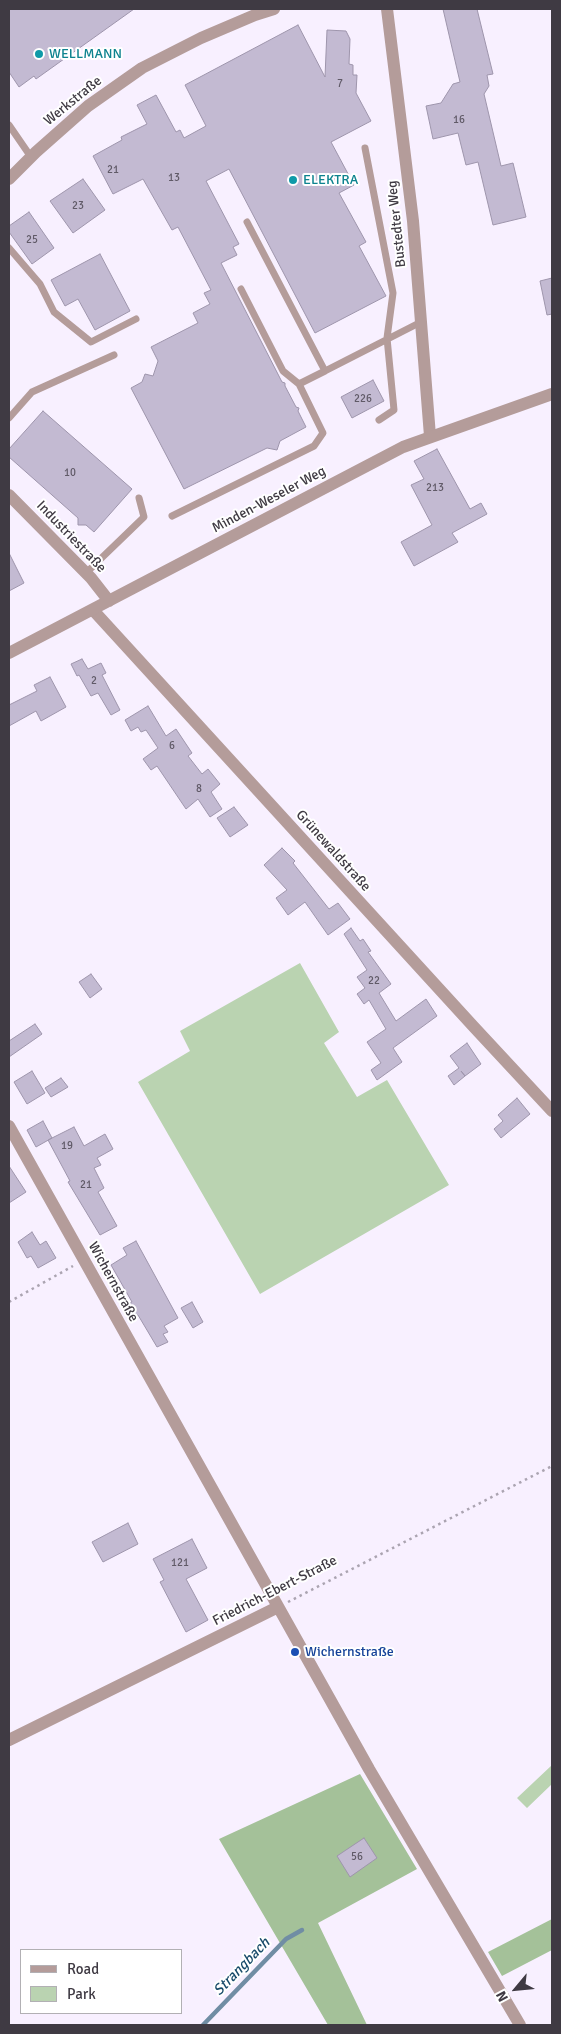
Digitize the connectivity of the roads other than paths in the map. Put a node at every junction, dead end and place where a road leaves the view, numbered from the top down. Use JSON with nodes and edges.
{"nodes":[{"id":1,"x":274,"y":9,"type":"edge"},
{"id":2,"x":387,"y":9,"type":"edge"},
{"id":3,"x":9,"y":125,"type":"edge"},
{"id":4,"x":365,"y":148,"type":"dead end"},
{"id":5,"x":31,"y":157,"type":"junction"},
{"id":6,"x":9,"y":179,"type":"edge"},
{"id":7,"x":247,"y":222,"type":"dead end"},
{"id":8,"x":9,"y":248,"type":"edge"},
{"id":9,"x":241,"y":289,"type":"dead end"},
{"id":10,"x":136,"y":319,"type":"dead end"},
{"id":11,"x":421,"y":322,"type":"junction"},
{"id":12,"x":388,"y":338,"type":"junction"},
{"id":13,"x":114,"y":356,"type":"dead end"},
{"id":14,"x":325,"y":371,"type":"junction"},
{"id":15,"x":299,"y":384,"type":"junction"},
{"id":16,"x":552,"y":394,"type":"edge"},
{"id":17,"x":9,"y":418,"type":"edge"},
{"id":18,"x":379,"y":420,"type":"dead end"},
{"id":19,"x":430,"y":436,"type":"junction"},
{"id":20,"x":9,"y":495,"type":"edge"},
{"id":21,"x":140,"y":498,"type":"dead end"},
{"id":22,"x":172,"y":516,"type":"dead end"},
{"id":23,"x":86,"y":573,"type":"junction"},
{"id":24,"x":109,"y":601,"type":"junction"},
{"id":25,"x":92,"y":610,"type":"junction"},
{"id":26,"x":9,"y":653,"type":"edge"},
{"id":27,"x":552,"y":1110,"type":"edge"},
{"id":28,"x":9,"y":1126,"type":"edge"},
{"id":29,"x":278,"y":1607,"type":"junction"},
{"id":30,"x":9,"y":1740,"type":"edge"},
{"id":31,"x":520,"y":2025,"type":"edge"}],
"edges":[{"from":1,"to":5,"type":"street","name":"Werkstraße"},
{"from":2,"to":11,"type":"street","name":"Bustedter Weg"},
{"from":3,"to":5,"type":"lane"},
{"from":4,"to":12,"type":"lane"},
{"from":5,"to":6,"type":"street","name":"Werkstraße"},
{"from":7,"to":14,"type":"lane"},
{"from":8,"to":10,"type":"lane"},
{"from":9,"to":15,"type":"lane"},
{"from":11,"to":12,"type":"lane"},
{"from":11,"to":19,"type":"street","name":"Bustedter Weg"},
{"from":12,"to":14,"type":"lane"},
{"from":12,"to":18,"type":"lane"},
{"from":13,"to":17,"type":"lane"},
{"from":14,"to":15,"type":"lane"},
{"from":15,"to":22,"type":"lane"},
{"from":16,"to":19,"type":"street","name":"Minden-Weseler Weg"},
{"from":19,"to":24,"type":"street","name":"Minden-Weseler Weg"},
{"from":20,"to":23,"type":"street","name":"Industriestraße"},
{"from":21,"to":23,"type":"lane"},
{"from":23,"to":24,"type":"street","name":"Industriestraße"},
{"from":24,"to":25,"type":"street","name":"Minden-Weseler Weg"},
{"from":25,"to":26,"type":"street","name":"Minden-Weseler Weg"},
{"from":25,"to":27,"type":"street","name":"Grünewaldstraße"},
{"from":28,"to":29,"type":"street","name":"Wichernstraße"},
{"from":29,"to":30,"type":"street","name":"Friedrich-Ebert-Straße"},
{"from":29,"to":31,"type":"street","name":"Wichernstraße"}]}
